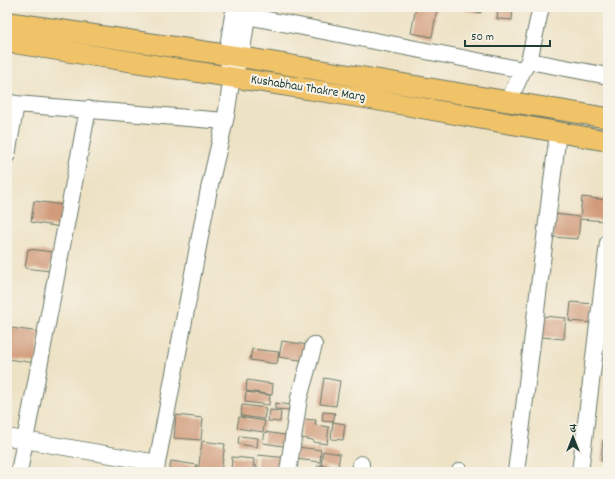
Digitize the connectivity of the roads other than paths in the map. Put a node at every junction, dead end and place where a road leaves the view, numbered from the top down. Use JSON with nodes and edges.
{"nodes":[{"id":1,"x":541,"y":7,"type":"edge"},
{"id":2,"x":243,"y":10,"type":"edge"},
{"id":3,"x":7,"y":22,"type":"edge"},
{"id":4,"x":7,"y":42,"type":"edge"},
{"id":5,"x":234,"y":55,"type":"junction"},
{"id":6,"x":526,"y":66,"type":"junction"},
{"id":7,"x":608,"y":76,"type":"edge"},
{"id":8,"x":232,"y":77,"type":"junction"},
{"id":9,"x":508,"y":102,"type":"junction"},
{"id":10,"x":12,"y":103,"type":"edge"},
{"id":11,"x":88,"y":109,"type":"junction"},
{"id":12,"x":608,"y":118,"type":"edge"},
{"id":13,"x":225,"y":121,"type":"junction"},
{"id":14,"x":558,"y":133,"type":"junction"},
{"id":15,"x":608,"y":141,"type":"edge"},
{"id":16,"x":7,"y":155,"type":"edge"},
{"id":17,"x":608,"y":243,"type":"edge"},
{"id":18,"x":314,"y":345,"type":"dead end"},
{"id":19,"x":7,"y":437,"type":"edge"},
{"id":20,"x":24,"y":440,"type":"junction"},
{"id":21,"x":156,"y":468,"type":"edge"},
{"id":22,"x":19,"y":472,"type":"edge"},
{"id":23,"x":288,"y":472,"type":"edge"},
{"id":24,"x":516,"y":472,"type":"edge"},
{"id":25,"x":580,"y":472,"type":"edge"}],
"edges":[{"from":1,"to":6,"type":"street"},
{"from":2,"to":5,"type":"street"},
{"from":2,"to":6,"type":"street"},
{"from":3,"to":5,"type":"main road","name":"Kushabhau Thakre Marg"},
{"from":4,"to":8,"type":"main road","name":"Kushabhau Thakre Marg"},
{"from":5,"to":8,"type":"street"},
{"from":5,"to":9,"type":"main road","name":"Kushabhau Thakre Marg"},
{"from":6,"to":7,"type":"street"},
{"from":6,"to":9,"type":"street"},
{"from":8,"to":13,"type":"street"},
{"from":8,"to":14,"type":"main road","name":"Kushabhau Thakre Marg"},
{"from":9,"to":12,"type":"main road","name":"Kushabhau Thakre Marg"},
{"from":10,"to":11,"type":"street"},
{"from":10,"to":16,"type":"street"},
{"from":11,"to":13,"type":"street"},
{"from":11,"to":20,"type":"street"},
{"from":13,"to":21,"type":"street"},
{"from":14,"to":15,"type":"main road","name":"Kushabhau Thakre Marg"},
{"from":14,"to":24,"type":"street"},
{"from":17,"to":25,"type":"street"},
{"from":18,"to":23,"type":"street"},
{"from":19,"to":20,"type":"street"},
{"from":20,"to":21,"type":"street"},
{"from":20,"to":22,"type":"street"}]}
